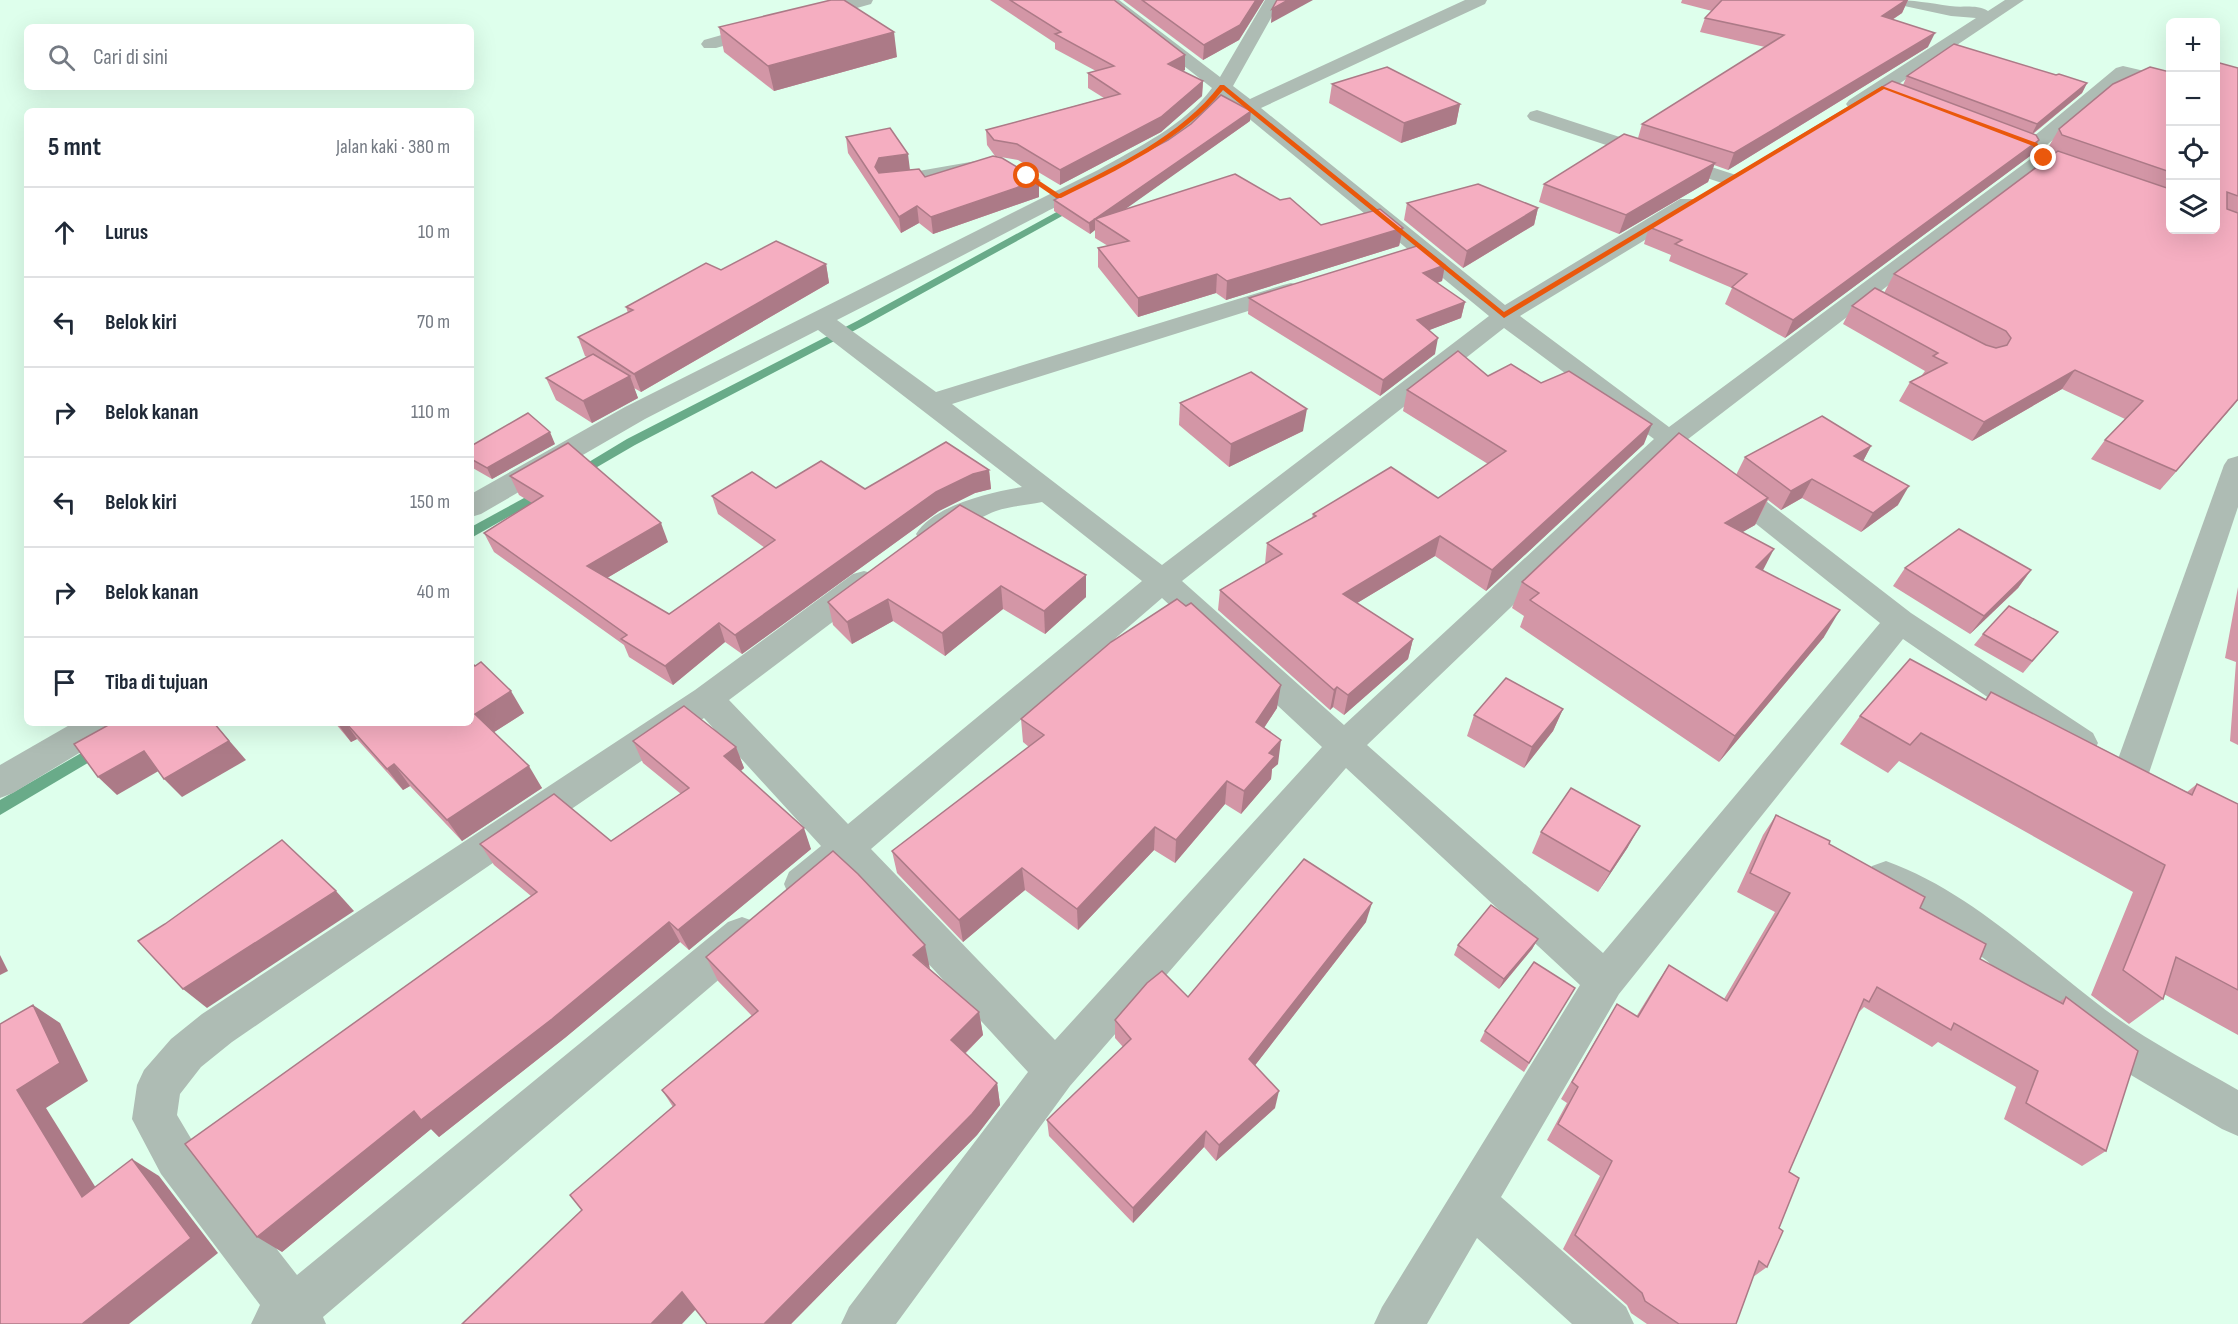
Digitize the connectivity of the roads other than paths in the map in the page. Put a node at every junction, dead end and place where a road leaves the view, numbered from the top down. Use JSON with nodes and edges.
{"nodes":[{"id":1,"x":865,"y":0,"type":"edge"},
{"id":2,"x":1108,"y":0,"type":"edge"},
{"id":3,"x":1273,"y":0,"type":"edge"},
{"id":4,"x":1479,"y":0,"type":"edge"},
{"id":5,"x":1901,"y":0,"type":"edge"},
{"id":6,"x":1960,"y":0,"type":"edge"},
{"id":7,"x":2016,"y":0,"type":"edge"},
{"id":8,"x":1982,"y":15,"type":"junction"},
{"id":9,"x":710,"y":44,"type":"dead end"},
{"id":10,"x":1251,"y":80,"type":"dead end"},
{"id":11,"x":2166,"y":82,"type":"edge"},
{"id":12,"x":1884,"y":87,"type":"junction"},
{"id":13,"x":1905,"y":95,"type":"edge"},
{"id":14,"x":1234,"y":96,"type":"junction"},
{"id":15,"x":1537,"y":116,"type":"dead end"},
{"id":16,"x":1836,"y":116,"type":"edge"},
{"id":17,"x":2013,"y":136,"type":"edge"},
{"id":18,"x":2048,"y":156,"type":"junction"},
{"id":19,"x":994,"y":164,"type":"edge"},
{"id":20,"x":1749,"y":168,"type":"edge"},
{"id":21,"x":1729,"y":179,"type":"junction"},
{"id":22,"x":890,"y":182,"type":"edge"},
{"id":23,"x":1319,"y":281,"type":"edge"},
{"id":24,"x":1504,"y":315,"type":"junction"},
{"id":25,"x":832,"y":329,"type":"junction"},
{"id":26,"x":932,"y":402,"type":"junction"},
{"id":27,"x":1690,"y":457,"type":"junction"},
{"id":28,"x":2238,"y":465,"type":"edge"},
{"id":29,"x":1048,"y":492,"type":"junction"},
{"id":30,"x":474,"y":505,"type":"edge"},
{"id":31,"x":1162,"y":581,"type":"junction"},
{"id":32,"x":1900,"y":621,"type":"junction"},
{"id":33,"x":707,"y":699,"type":"junction"},
{"id":34,"x":97,"y":726,"type":"edge"},
{"id":35,"x":1344,"y":746,"type":"junction"},
{"id":36,"x":0,"y":783,"type":"edge"},
{"id":37,"x":847,"y":847,"type":"junction"},
{"id":38,"x":1851,"y":858,"type":"edge"},
{"id":39,"x":1605,"y":981,"type":"junction"},
{"id":40,"x":1055,"y":1071,"type":"junction"},
{"id":41,"x":2238,"y":1114,"type":"edge"},
{"id":42,"x":1473,"y":1204,"type":"junction"},
{"id":43,"x":290,"y":1319,"type":"edge"},
{"id":44,"x":866,"y":1324,"type":"edge"},
{"id":45,"x":1399,"y":1324,"type":"edge"},
{"id":46,"x":1609,"y":1324,"type":"edge"}],
"edges":[{"from":1,"to":9,"type":"street"},
{"from":2,"to":14,"type":"street"},
{"from":3,"to":14,"type":"street"},
{"from":4,"to":14,"type":"street"},
{"from":5,"to":8,"type":"street"},
{"from":6,"to":8,"type":"street"},
{"from":7,"to":8,"type":"street"},
{"from":8,"to":12,"type":"street"},
{"from":10,"to":14,"type":"street"},
{"from":11,"to":18,"type":"street"},
{"from":12,"to":13,"type":"street"},
{"from":12,"to":16,"type":"street"},
{"from":14,"to":24,"type":"street"},
{"from":14,"to":25,"type":"street"},
{"from":15,"to":21,"type":"street"},
{"from":17,"to":18,"type":"street"},
{"from":18,"to":27,"type":"street"},
{"from":19,"to":22,"type":"street"},
{"from":20,"to":21,"type":"street"},
{"from":21,"to":24,"type":"street"},
{"from":23,"to":26,"type":"street"},
{"from":24,"to":27,"type":"street"},
{"from":24,"to":31,"type":"street"},
{"from":25,"to":26,"type":"street"},
{"from":25,"to":30,"type":"street"},
{"from":26,"to":29,"type":"street"},
{"from":27,"to":32,"type":"street"},
{"from":27,"to":35,"type":"street"},
{"from":28,"to":32,"type":"street"},
{"from":29,"to":31,"type":"street"},
{"from":29,"to":33,"type":"street"},
{"from":31,"to":35,"type":"street"},
{"from":31,"to":37,"type":"street"},
{"from":32,"to":39,"type":"street"},
{"from":33,"to":37,"type":"street"},
{"from":33,"to":43,"type":"street"},
{"from":34,"to":36,"type":"street"},
{"from":35,"to":39,"type":"street"},
{"from":35,"to":40,"type":"street"},
{"from":37,"to":40,"type":"street"},
{"from":37,"to":43,"type":"street"},
{"from":38,"to":41,"type":"street"},
{"from":39,"to":42,"type":"street"},
{"from":40,"to":44,"type":"street"},
{"from":42,"to":45,"type":"street"},
{"from":42,"to":46,"type":"street"}]}
